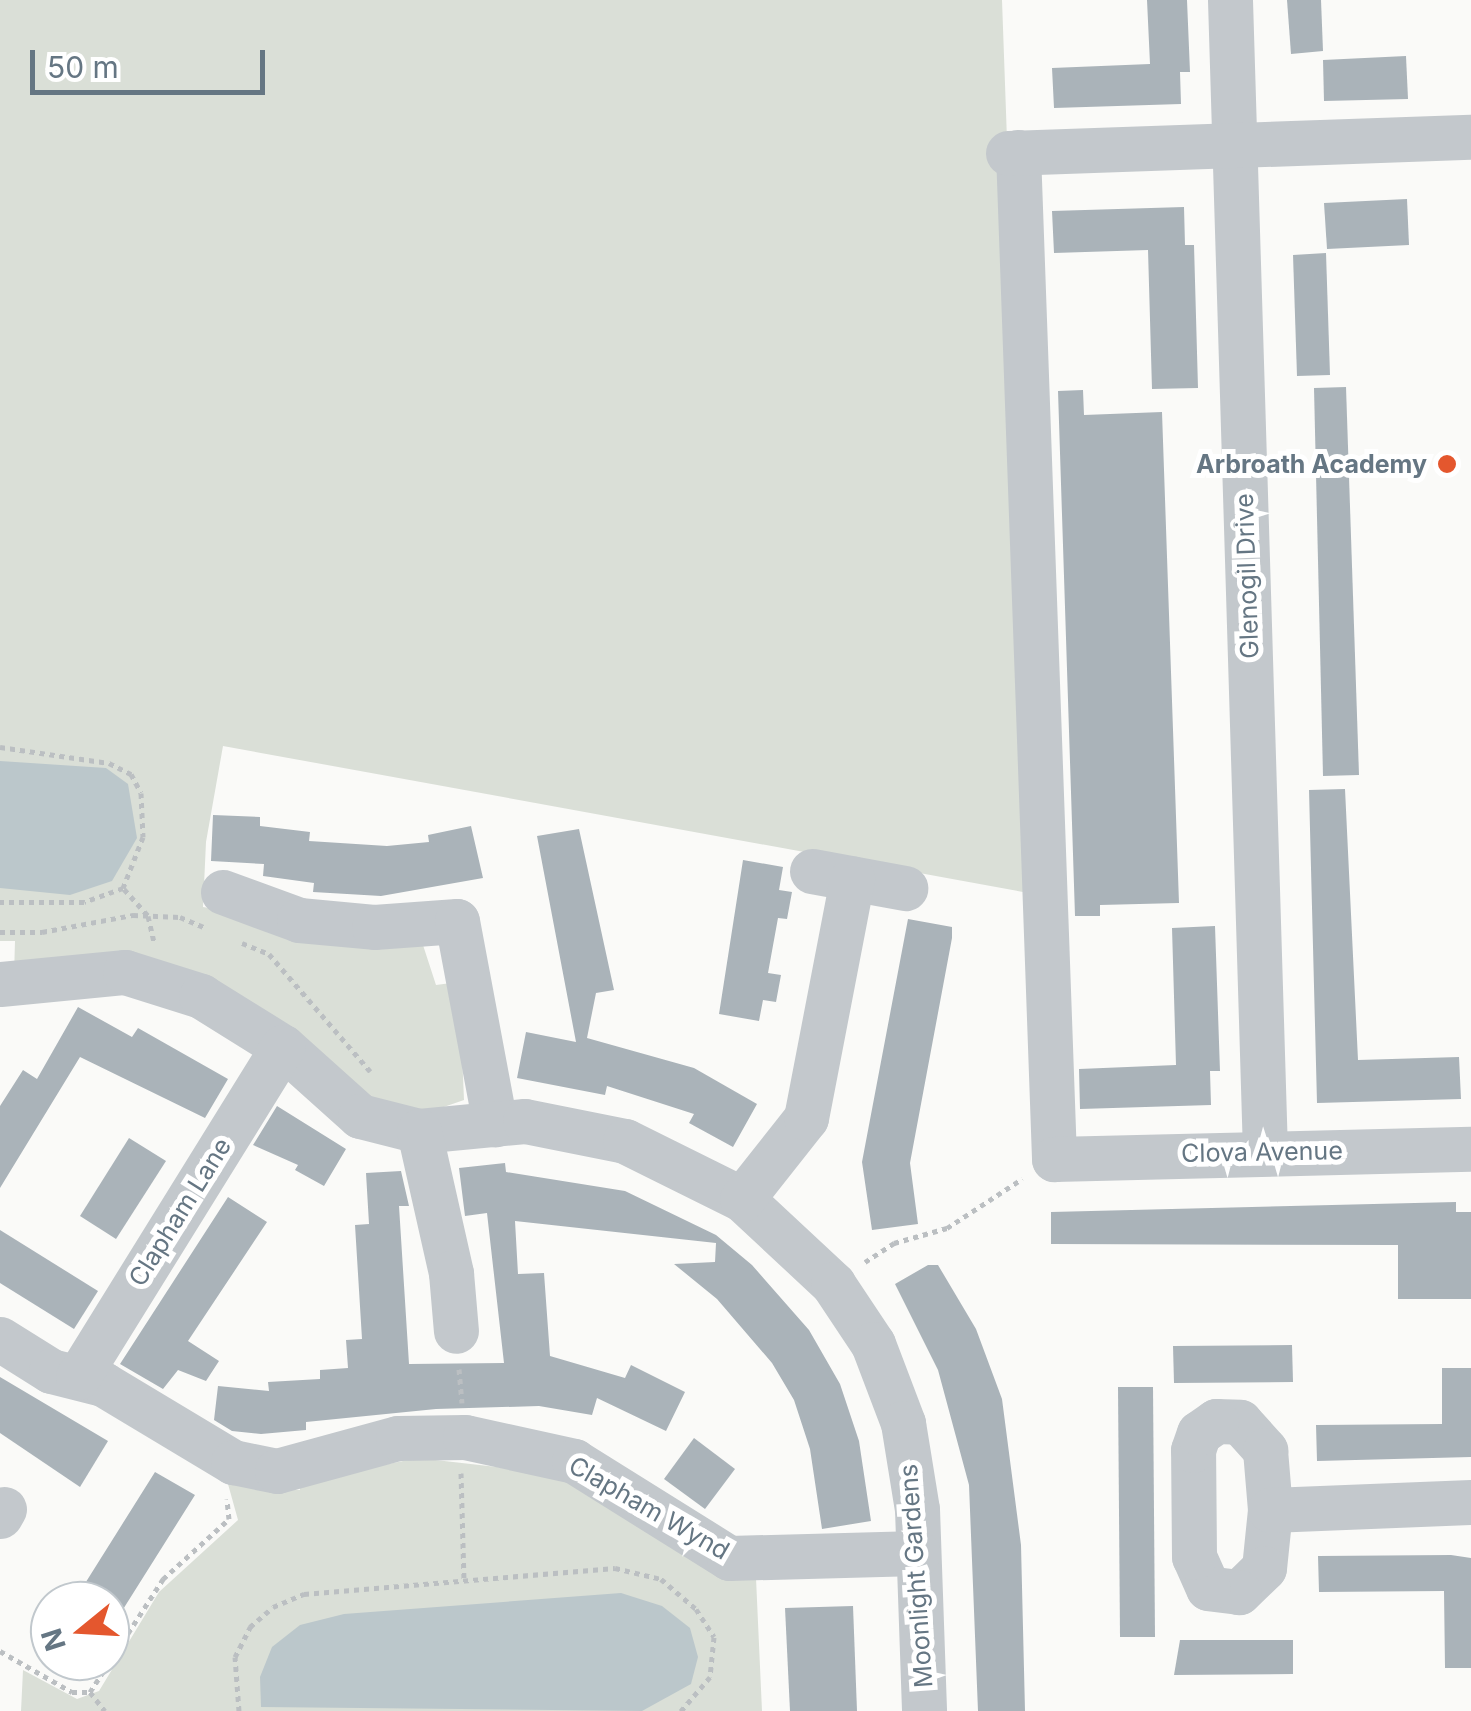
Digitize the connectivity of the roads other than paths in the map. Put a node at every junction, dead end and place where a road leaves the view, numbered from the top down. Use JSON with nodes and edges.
{"nodes":[{"id":1,"x":1230,"y":0,"type":"edge"},
{"id":2,"x":1471,"y":138,"type":"edge"},
{"id":3,"x":1234,"y":148,"type":"junction"},
{"id":4,"x":905,"y":888,"type":"dead end"},
{"id":5,"x":223,"y":892,"type":"dead end"},
{"id":6,"x":3,"y":990,"type":"edge"},
{"id":7,"x":283,"y":1048,"type":"junction"},
{"id":8,"x":495,"y":1124,"type":"junction"},
{"id":9,"x":419,"y":1132,"type":"junction"},
{"id":10,"x":1471,"y":1148,"type":"edge"},
{"id":11,"x":1265,"y":1151,"type":"junction"},
{"id":12,"x":742,"y":1199,"type":"junction"},
{"id":13,"x":456,"y":1331,"type":"dead end"},
{"id":14,"x":0,"y":1339,"type":"edge"},
{"id":15,"x":78,"y":1377,"type":"junction"},
{"id":16,"x":1471,"y":1502,"type":"edge"},
{"id":17,"x":1270,"y":1510,"type":"dead end"},
{"id":18,"x":918,"y":1553,"type":"junction"},
{"id":19,"x":924,"y":1711,"type":"edge"}],
"edges":[{"from":1,"to":3,"type":"street","name":"Glenogil Drive"},
{"from":2,"to":3,"type":"street"},
{"from":3,"to":11,"type":"street","name":"Glenogil Drive"},
{"from":3,"to":11,"type":"street","name":"Clova Avenue"},
{"from":4,"to":12,"type":"street"},
{"from":5,"to":8,"type":"street"},
{"from":6,"to":7,"type":"street","name":"Moonlight Gardens"},
{"from":7,"to":9,"type":"street","name":"Moonlight Gardens"},
{"from":7,"to":15,"type":"street","name":"Clapham Lane"},
{"from":8,"to":9,"type":"street","name":"Moonlight Gardens"},
{"from":8,"to":12,"type":"street","name":"Moonlight Gardens"},
{"from":9,"to":13,"type":"street"},
{"from":10,"to":11,"type":"street","name":"Clova Avenue"},
{"from":12,"to":18,"type":"street","name":"Moonlight Gardens"},
{"from":14,"to":15,"type":"street","name":"Clapham Wynd"},
{"from":15,"to":18,"type":"street","name":"Clapham Wynd"},
{"from":16,"to":17,"type":"street"},
{"from":18,"to":19,"type":"street","name":"Moonlight Gardens"}]}
